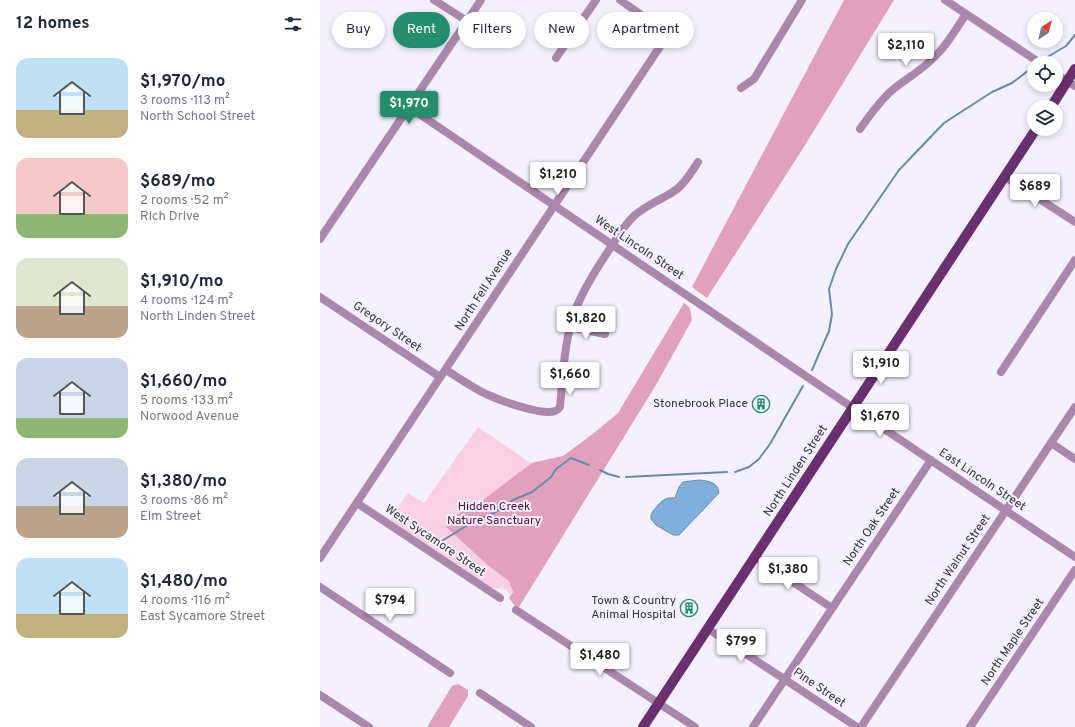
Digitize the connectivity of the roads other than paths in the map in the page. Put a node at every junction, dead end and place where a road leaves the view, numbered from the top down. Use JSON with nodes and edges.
{"nodes":[{"id":1,"x":434,"y":0,"type":"edge"},
{"id":2,"x":481,"y":0,"type":"edge"},
{"id":3,"x":596,"y":0,"type":"edge"},
{"id":4,"x":620,"y":0,"type":"edge"},
{"id":5,"x":802,"y":0,"type":"edge"},
{"id":6,"x":945,"y":0,"type":"edge"},
{"id":7,"x":473,"y":12,"type":"edge"},
{"id":8,"x":966,"y":14,"type":"junction"},
{"id":9,"x":458,"y":15,"type":"edge"},
{"id":10,"x":458,"y":34,"type":"edge"},
{"id":11,"x":1029,"y":56,"type":"edge"},
{"id":12,"x":556,"y":58,"type":"dead end"},
{"id":13,"x":1075,"y":69,"type":"edge"},
{"id":14,"x":1071,"y":84,"type":"edge"},
{"id":15,"x":742,"y":88,"type":"dead end"},
{"id":16,"x":1057,"y":100,"type":"edge"},
{"id":17,"x":409,"y":107,"type":"junction"},
{"id":18,"x":860,"y":129,"type":"dead end"},
{"id":19,"x":1031,"y":136,"type":"edge"},
{"id":20,"x":698,"y":162,"type":"dead end"},
{"id":21,"x":1005,"y":176,"type":"junction"},
{"id":22,"x":554,"y":206,"type":"junction"},
{"id":23,"x":1075,"y":222,"type":"edge"},
{"id":24,"x":320,"y":239,"type":"edge"},
{"id":25,"x":612,"y":245,"type":"junction"},
{"id":26,"x":1075,"y":260,"type":"edge"},
{"id":27,"x":320,"y":297,"type":"edge"},
{"id":28,"x":696,"y":302,"type":"joint"},
{"id":29,"x":571,"y":327,"type":"junction"},
{"id":30,"x":605,"y":334,"type":"dead end"},
{"id":31,"x":446,"y":370,"type":"junction"},
{"id":32,"x":1001,"y":372,"type":"dead end"},
{"id":33,"x":440,"y":377,"type":"junction"},
{"id":34,"x":1075,"y":407,"type":"edge"},
{"id":35,"x":853,"y":408,"type":"junction"},
{"id":36,"x":1051,"y":443,"type":"junction"},
{"id":37,"x":1075,"y":459,"type":"edge"},
{"id":38,"x":931,"y":460,"type":"junction"},
{"id":39,"x":357,"y":503,"type":"junction"},
{"id":40,"x":1006,"y":510,"type":"junction"},
{"id":41,"x":756,"y":557,"type":"junction"},
{"id":42,"x":1075,"y":557,"type":"edge"},
{"id":43,"x":320,"y":558,"type":"edge"},
{"id":44,"x":1075,"y":570,"type":"edge"},
{"id":45,"x":320,"y":587,"type":"edge"},
{"id":46,"x":500,"y":598,"type":"dead end"},
{"id":47,"x":832,"y":608,"type":"junction"},
{"id":48,"x":516,"y":610,"type":"dead end"},
{"id":49,"x":708,"y":629,"type":"junction"},
{"id":50,"x":450,"y":673,"type":"dead end"},
{"id":51,"x":785,"y":679,"type":"junction"},
{"id":52,"x":480,"y":692,"type":"dead end"},
{"id":53,"x":320,"y":695,"type":"edge"},
{"id":54,"x":659,"y":703,"type":"junction"},
{"id":55,"x":369,"y":727,"type":"edge"},
{"id":56,"x":531,"y":727,"type":"edge"},
{"id":57,"x":643,"y":727,"type":"edge"},
{"id":58,"x":695,"y":727,"type":"edge"},
{"id":59,"x":753,"y":727,"type":"edge"},
{"id":60,"x":857,"y":727,"type":"edge"},
{"id":61,"x":861,"y":727,"type":"edge"},
{"id":62,"x":970,"y":727,"type":"edge"}],
"edges":[{"from":1,"to":9,"type":"street"},
{"from":2,"to":7,"type":"street"},
{"from":3,"to":12,"type":"street"},
{"from":4,"to":22,"type":"street","name":"North Fell Avenue"},
{"from":5,"to":15,"type":"street"},
{"from":6,"to":8,"type":"street"},
{"from":8,"to":11,"type":"street"},
{"from":8,"to":18,"type":"street"},
{"from":10,"to":17,"type":"street"},
{"from":13,"to":14,"type":"main road"},
{"from":14,"to":16,"type":"main road"},
{"from":17,"to":22,"type":"street","name":"West Lincoln Street"},
{"from":17,"to":24,"type":"street"},
{"from":19,"to":21,"type":"main road","name":"North Linden Street"},
{"from":20,"to":25,"type":"street"},
{"from":21,"to":23,"type":"street"},
{"from":21,"to":35,"type":"main road","name":"North Linden Street"},
{"from":22,"to":25,"type":"street","name":"West Lincoln Street"},
{"from":22,"to":31,"type":"street","name":"North Fell Avenue"},
{"from":25,"to":28,"type":"street","name":"West Lincoln Street"},
{"from":25,"to":29,"type":"street"},
{"from":26,"to":32,"type":"street"},
{"from":27,"to":33,"type":"street","name":"Gregory Street"},
{"from":28,"to":35,"type":"street","name":"East Lincoln Street"},
{"from":29,"to":30,"type":"street"},
{"from":29,"to":31,"type":"street"},
{"from":31,"to":33,"type":"street","name":"North Fell Avenue"},
{"from":33,"to":39,"type":"street","name":"North Fell Avenue"},
{"from":34,"to":36,"type":"street","name":"North Walnut Street"},
{"from":35,"to":38,"type":"street","name":"East Lincoln Street"},
{"from":35,"to":41,"type":"main road","name":"North Linden Street"},
{"from":36,"to":37,"type":"street"},
{"from":36,"to":40,"type":"street","name":"North Walnut Street"},
{"from":38,"to":40,"type":"street","name":"East Lincoln Street"},
{"from":38,"to":47,"type":"street","name":"North Oak Street"},
{"from":39,"to":43,"type":"street","name":"North Fell Avenue"},
{"from":39,"to":46,"type":"street","name":"West Sycamore Street"},
{"from":40,"to":42,"type":"street","name":"East Lincoln Street"},
{"from":40,"to":61,"type":"street","name":"North Walnut Street"},
{"from":41,"to":47,"type":"street"},
{"from":41,"to":49,"type":"main road","name":"North Linden Street"},
{"from":44,"to":62,"type":"street","name":"North Maple Street"},
{"from":45,"to":50,"type":"street"},
{"from":47,"to":51,"type":"street","name":"North Oak Street"},
{"from":48,"to":54,"type":"street"},
{"from":49,"to":51,"type":"street","name":"Pine Street"},
{"from":49,"to":54,"type":"main road","name":"North Linden Street"},
{"from":51,"to":59,"type":"street","name":"North Oak Street"},
{"from":51,"to":60,"type":"street","name":"Pine Street"},
{"from":52,"to":56,"type":"street"},
{"from":53,"to":55,"type":"street"},
{"from":54,"to":57,"type":"main road","name":"North Linden Street"},
{"from":54,"to":58,"type":"street"}]}
